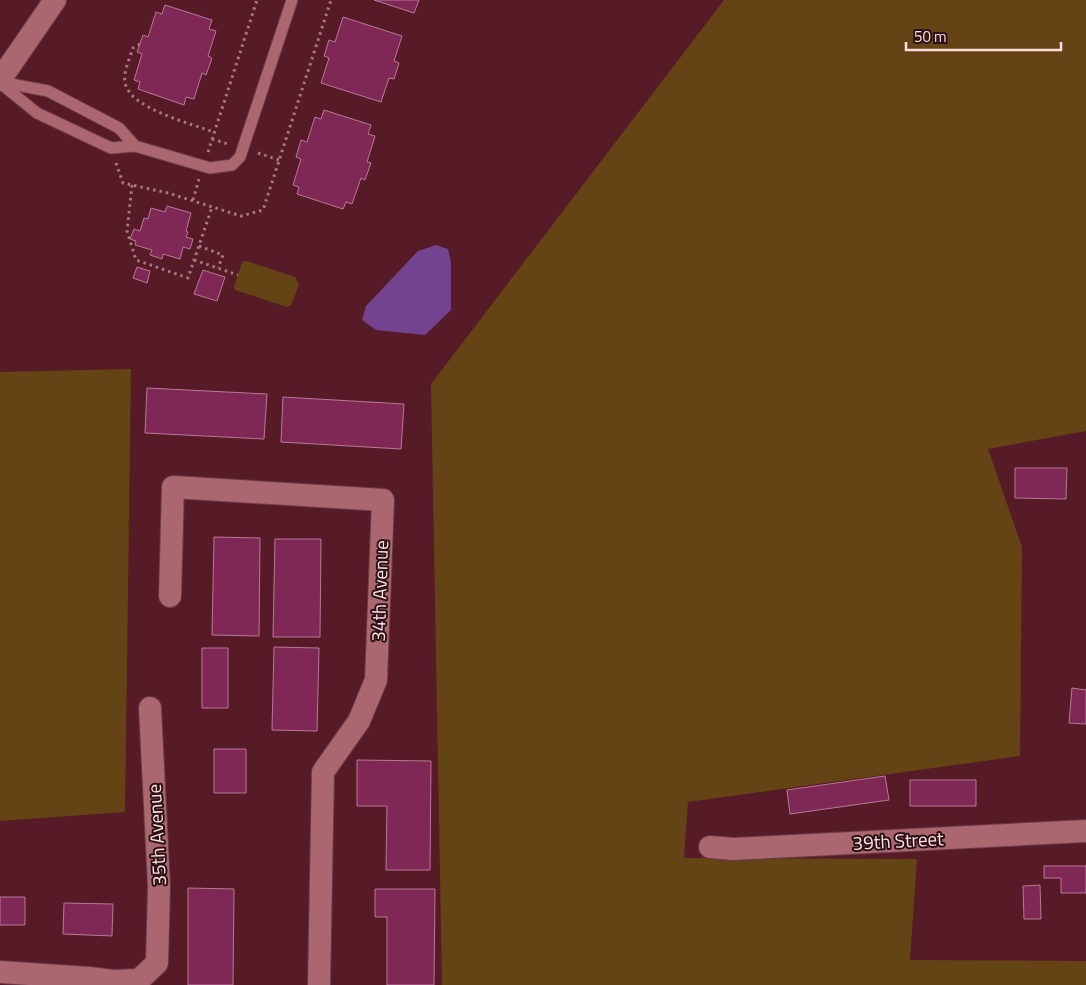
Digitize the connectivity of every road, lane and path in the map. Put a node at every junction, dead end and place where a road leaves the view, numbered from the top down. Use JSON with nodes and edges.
{"nodes":[{"id":1,"x":54,"y":0,"type":"edge"},
{"id":2,"x":256,"y":0,"type":"edge"},
{"id":3,"x":292,"y":0,"type":"edge"},
{"id":4,"x":140,"y":44,"type":"dead end"},
{"id":5,"x":0,"y":82,"type":"edge"},
{"id":6,"x":214,"y":132,"type":"junction"},
{"id":7,"x":135,"y":146,"type":"junction"},
{"id":8,"x":203,"y":166,"type":"junction"},
{"id":9,"x":132,"y":185,"type":"dead end"},
{"id":10,"x":193,"y":200,"type":"dead end"},
{"id":11,"x":212,"y":207,"type":"dead end"},
{"id":12,"x":199,"y":246,"type":"junction"},
{"id":13,"x":194,"y":260,"type":"junction"},
{"id":14,"x":218,"y":268,"type":"junction"},
{"id":15,"x":238,"y":275,"type":"dead end"},
{"id":16,"x":170,"y":596,"type":"dead end"},
{"id":17,"x":150,"y":708,"type":"dead end"},
{"id":18,"x":1086,"y":830,"type":"edge"},
{"id":19,"x":710,"y":847,"type":"dead end"},
{"id":20,"x":0,"y":972,"type":"edge"},
{"id":21,"x":319,"y":985,"type":"edge"}],
"edges":[{"from":1,"to":5,"type":"street"},
{"from":2,"to":6,"type":"path"},
{"from":3,"to":8,"type":"lane"},
{"from":4,"to":6,"type":"path"},
{"from":5,"to":7,"type":"lane"},
{"from":5,"to":7,"type":"lane"},
{"from":6,"to":8,"type":"path"},
{"from":7,"to":8,"type":"lane"},
{"from":8,"to":10,"type":"path"},
{"from":9,"to":13,"type":"path"},
{"from":11,"to":12,"type":"path"},
{"from":12,"to":13,"type":"path"},
{"from":12,"to":14,"type":"path"},
{"from":13,"to":14,"type":"path"},
{"from":14,"to":15,"type":"path"},
{"from":16,"to":21,"type":"street","name":"34th Avenue"},
{"from":17,"to":20,"type":"street","name":"35th Avenue"},
{"from":18,"to":19,"type":"street","name":"39th Street"}]}
